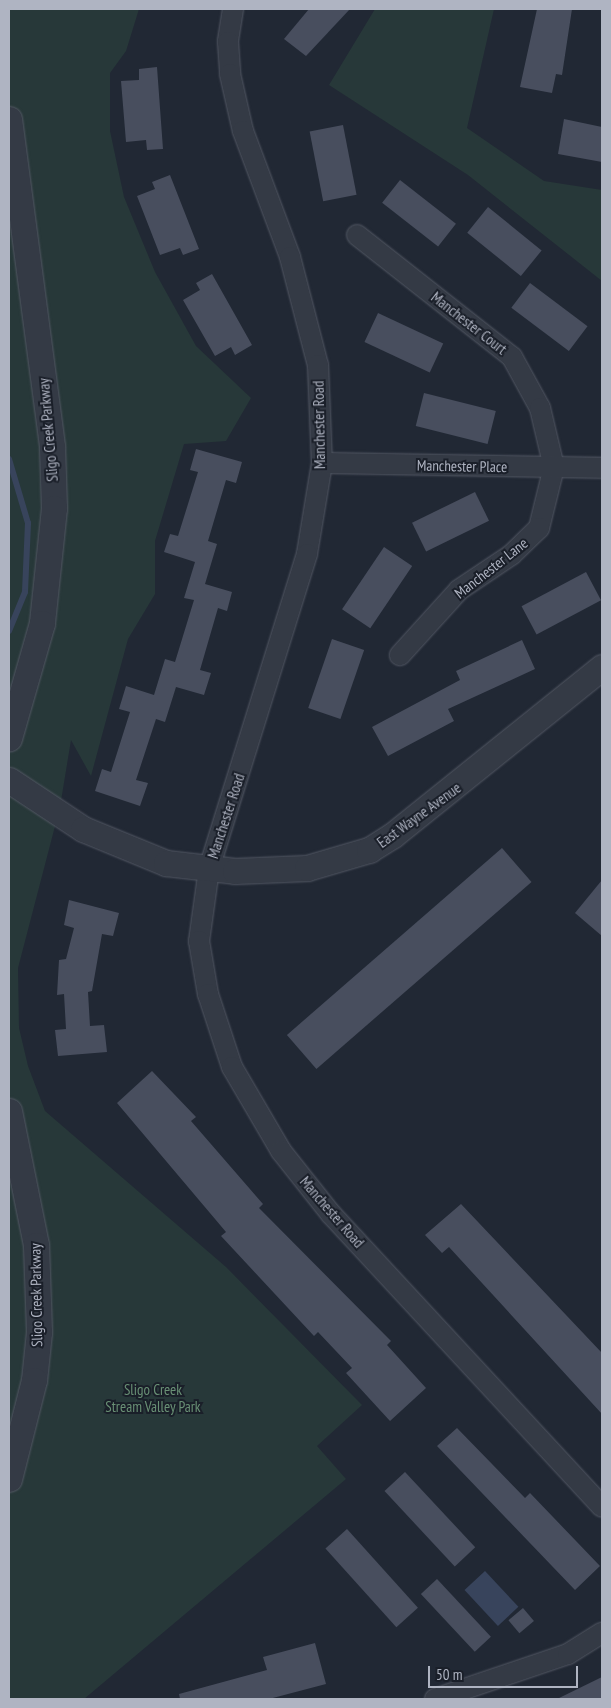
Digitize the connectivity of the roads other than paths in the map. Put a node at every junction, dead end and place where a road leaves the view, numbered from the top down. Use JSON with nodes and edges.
{"nodes":[{"id":1,"x":233,"y":9,"type":"edge"},
{"id":2,"x":9,"y":119,"type":"edge"},
{"id":3,"x":357,"y":235,"type":"dead end"},
{"id":4,"x":322,"y":463,"type":"junction"},
{"id":5,"x":554,"y":467,"type":"junction"},
{"id":6,"x":602,"y":468,"type":"edge"},
{"id":7,"x":400,"y":655,"type":"dead end"},
{"id":8,"x":602,"y":667,"type":"edge"},
{"id":9,"x":9,"y":738,"type":"edge"},
{"id":10,"x":9,"y":780,"type":"edge"},
{"id":11,"x":209,"y":869,"type":"junction"},
{"id":12,"x":9,"y":1111,"type":"edge"},
{"id":13,"x":9,"y":1479,"type":"edge"},
{"id":14,"x":602,"y":1507,"type":"edge"},
{"id":15,"x":602,"y":1633,"type":"edge"},
{"id":16,"x":435,"y":1699,"type":"edge"}],
"edges":[{"from":1,"to":4,"type":"street","name":"Manchester Road"},
{"from":2,"to":9,"type":"street","name":"Sligo Creek Parkway"},
{"from":3,"to":5,"type":"street","name":"Manchester Court"},
{"from":4,"to":5,"type":"street","name":"Manchester Place"},
{"from":4,"to":11,"type":"street","name":"Manchester Road"},
{"from":5,"to":6,"type":"street","name":"Manchester Place"},
{"from":5,"to":7,"type":"street","name":"Manchester Lane"},
{"from":8,"to":11,"type":"street","name":"East Wayne Avenue"},
{"from":10,"to":11,"type":"street","name":"East Wayne Avenue"},
{"from":11,"to":14,"type":"street","name":"Manchester Road"},
{"from":12,"to":13,"type":"street","name":"Sligo Creek Parkway"},
{"from":15,"to":16,"type":"street"}]}
